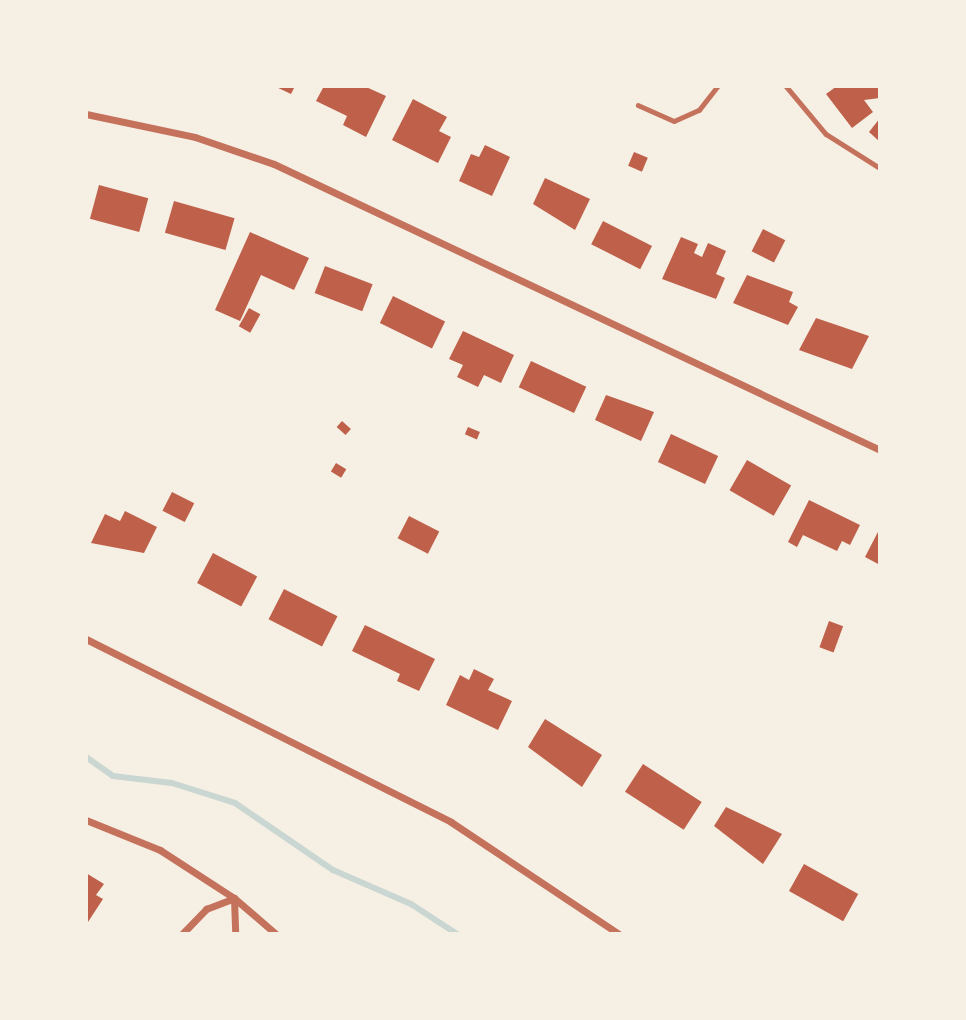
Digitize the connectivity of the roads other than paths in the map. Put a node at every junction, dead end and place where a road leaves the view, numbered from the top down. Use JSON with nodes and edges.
{"nodes":[{"id":1,"x":719,"y":86,"type":"edge"},
{"id":2,"x":786,"y":86,"type":"edge"},
{"id":3,"x":638,"y":105,"type":"dead end"},
{"id":4,"x":86,"y":114,"type":"edge"},
{"id":5,"x":880,"y":168,"type":"edge"},
{"id":6,"x":880,"y":450,"type":"edge"},
{"id":7,"x":86,"y":639,"type":"edge"},
{"id":8,"x":86,"y":820,"type":"edge"},
{"id":9,"x":234,"y":898,"type":"junction"},
{"id":10,"x":183,"y":934,"type":"edge"},
{"id":11,"x":235,"y":934,"type":"edge"},
{"id":12,"x":276,"y":934,"type":"edge"},
{"id":13,"x":619,"y":934,"type":"edge"}],
"edges":[{"from":1,"to":3,"type":"lane"},
{"from":2,"to":5,"type":"lane"},
{"from":4,"to":6,"type":"street"},
{"from":7,"to":13,"type":"street"},
{"from":8,"to":9,"type":"street"},
{"from":9,"to":10,"type":"street"},
{"from":9,"to":11,"type":"street"},
{"from":9,"to":12,"type":"street"}]}
